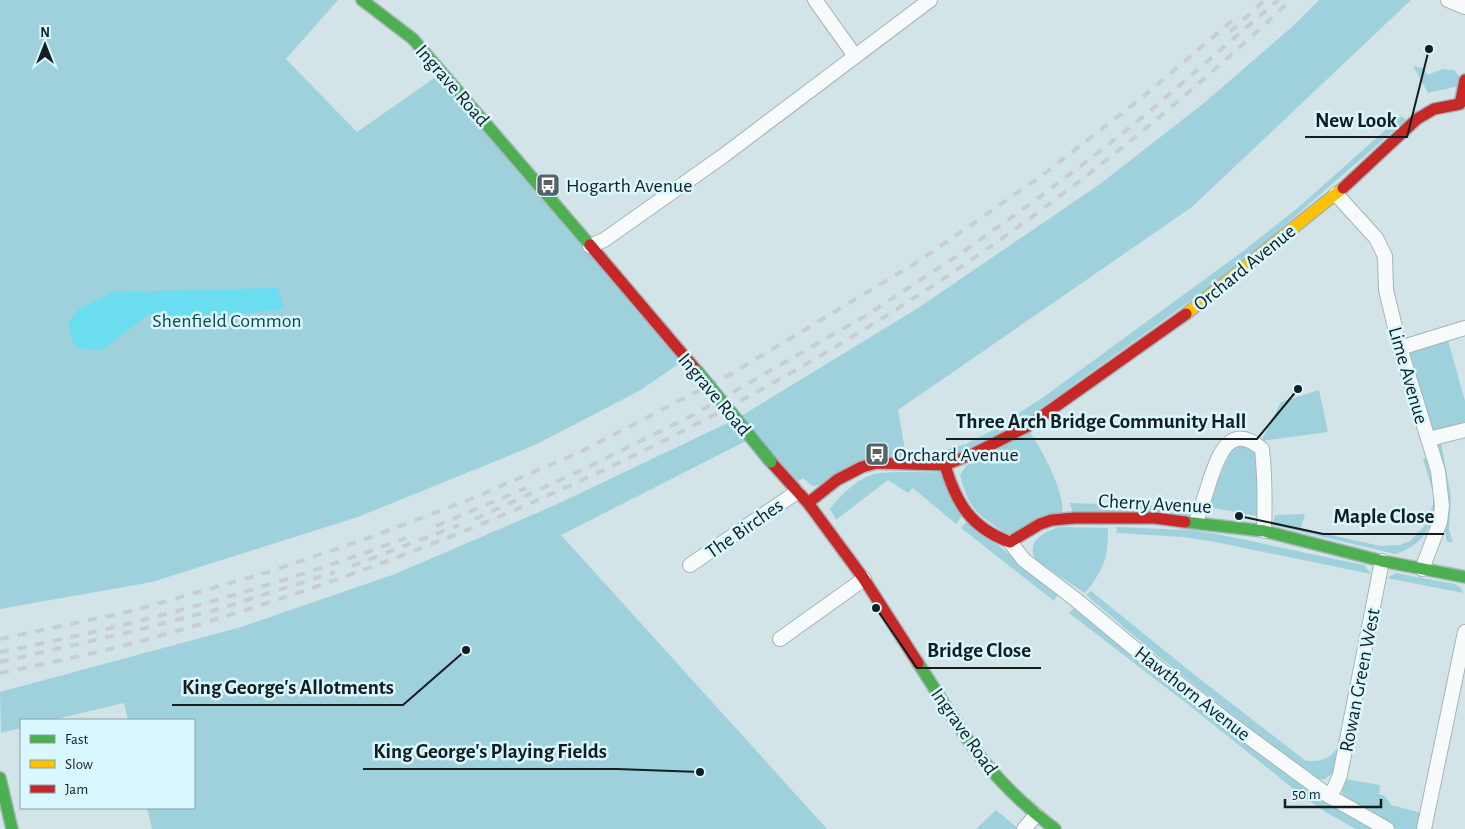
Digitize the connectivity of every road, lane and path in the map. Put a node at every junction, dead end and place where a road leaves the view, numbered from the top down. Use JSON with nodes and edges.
{"nodes":[{"id":1,"x":362,"y":0,"type":"edge"},
{"id":2,"x":814,"y":0,"type":"edge"},
{"id":3,"x":930,"y":0,"type":"edge"},
{"id":4,"x":1448,"y":0,"type":"edge"},
{"id":5,"x":1465,"y":8,"type":"edge"},
{"id":6,"x":855,"y":56,"type":"junction"},
{"id":7,"x":1465,"y":80,"type":"edge"},
{"id":8,"x":1462,"y":105,"type":"edge"},
{"id":9,"x":1336,"y":194,"type":"junction"},
{"id":10,"x":590,"y":246,"type":"junction"},
{"id":11,"x":1465,"y":328,"type":"edge"},
{"id":12,"x":1400,"y":348,"type":"junction"},
{"id":13,"x":1465,"y":430,"type":"edge"},
{"id":14,"x":1429,"y":439,"type":"junction"},
{"id":15,"x":945,"y":465,"type":"junction"},
{"id":16,"x":797,"y":492,"type":"junction"},
{"id":17,"x":808,"y":503,"type":"junction"},
{"id":18,"x":1196,"y":522,"type":"junction"},
{"id":19,"x":1264,"y":530,"type":"junction"},
{"id":20,"x":1010,"y":542,"type":"junction"},
{"id":21,"x":1382,"y":561,"type":"junction"},
{"id":22,"x":690,"y":565,"type":"dead end"},
{"id":23,"x":1422,"y":569,"type":"junction"},
{"id":24,"x":1465,"y":577,"type":"edge"},
{"id":25,"x":864,"y":578,"type":"junction"},
{"id":26,"x":1465,"y":632,"type":"edge"},
{"id":27,"x":780,"y":640,"type":"dead end"},
{"id":28,"x":0,"y":778,"type":"edge"},
{"id":29,"x":1329,"y":796,"type":"junction"},
{"id":30,"x":1036,"y":815,"type":"junction"},
{"id":31,"x":12,"y":829,"type":"edge"},
{"id":32,"x":1024,"y":829,"type":"edge"},
{"id":33,"x":1055,"y":829,"type":"edge"},
{"id":34,"x":1387,"y":829,"type":"edge"},
{"id":35,"x":1424,"y":829,"type":"edge"}],
"edges":[{"from":1,"to":10,"type":"street","name":"Ingrave Road"},
{"from":2,"to":6,"type":"street"},
{"from":3,"to":6,"type":"street"},
{"from":4,"to":5,"type":"street"},
{"from":6,"to":10,"type":"street"},
{"from":7,"to":8,"type":"street","name":"Orchard Avenue"},
{"from":8,"to":9,"type":"street","name":"Orchard Avenue"},
{"from":9,"to":12,"type":"street","name":"Lime Avenue"},
{"from":9,"to":15,"type":"street","name":"Orchard Avenue"},
{"from":10,"to":16,"type":"street","name":"Ingrave Road","bridge":true},
{"from":11,"to":12,"type":"street"},
{"from":12,"to":14,"type":"street","name":"Lime Avenue"},
{"from":13,"to":14,"type":"street"},
{"from":14,"to":23,"type":"street","name":"Lime Avenue"},
{"from":15,"to":17,"type":"street","name":"Orchard Avenue"},
{"from":15,"to":20,"type":"street"},
{"from":16,"to":17,"type":"street","name":"Ingrave Road"},
{"from":16,"to":22,"type":"street","name":"The Birches"},
{"from":17,"to":25,"type":"street","name":"Ingrave Road"},
{"from":18,"to":19,"type":"street","name":"Cherry Avenue"},
{"from":18,"to":19,"type":"street"},
{"from":18,"to":20,"type":"street","name":"Cherry Avenue"},
{"from":19,"to":21,"type":"street","name":"Cherry Avenue"},
{"from":20,"to":29,"type":"street","name":"Hawthorn Avenue"},
{"from":21,"to":23,"type":"street","name":"Cherry Avenue"},
{"from":21,"to":29,"type":"street","name":"Rowan Green West"},
{"from":23,"to":24,"type":"street","name":"Cherry Avenue"},
{"from":25,"to":27,"type":"street"},
{"from":25,"to":30,"type":"street","name":"Ingrave Road"},
{"from":26,"to":35,"type":"street"},
{"from":28,"to":31,"type":"street"},
{"from":29,"to":34,"type":"street","name":"Hawthorn Avenue"},
{"from":30,"to":32,"type":"street"},
{"from":30,"to":33,"type":"street","name":"Ingrave Road"}]}
